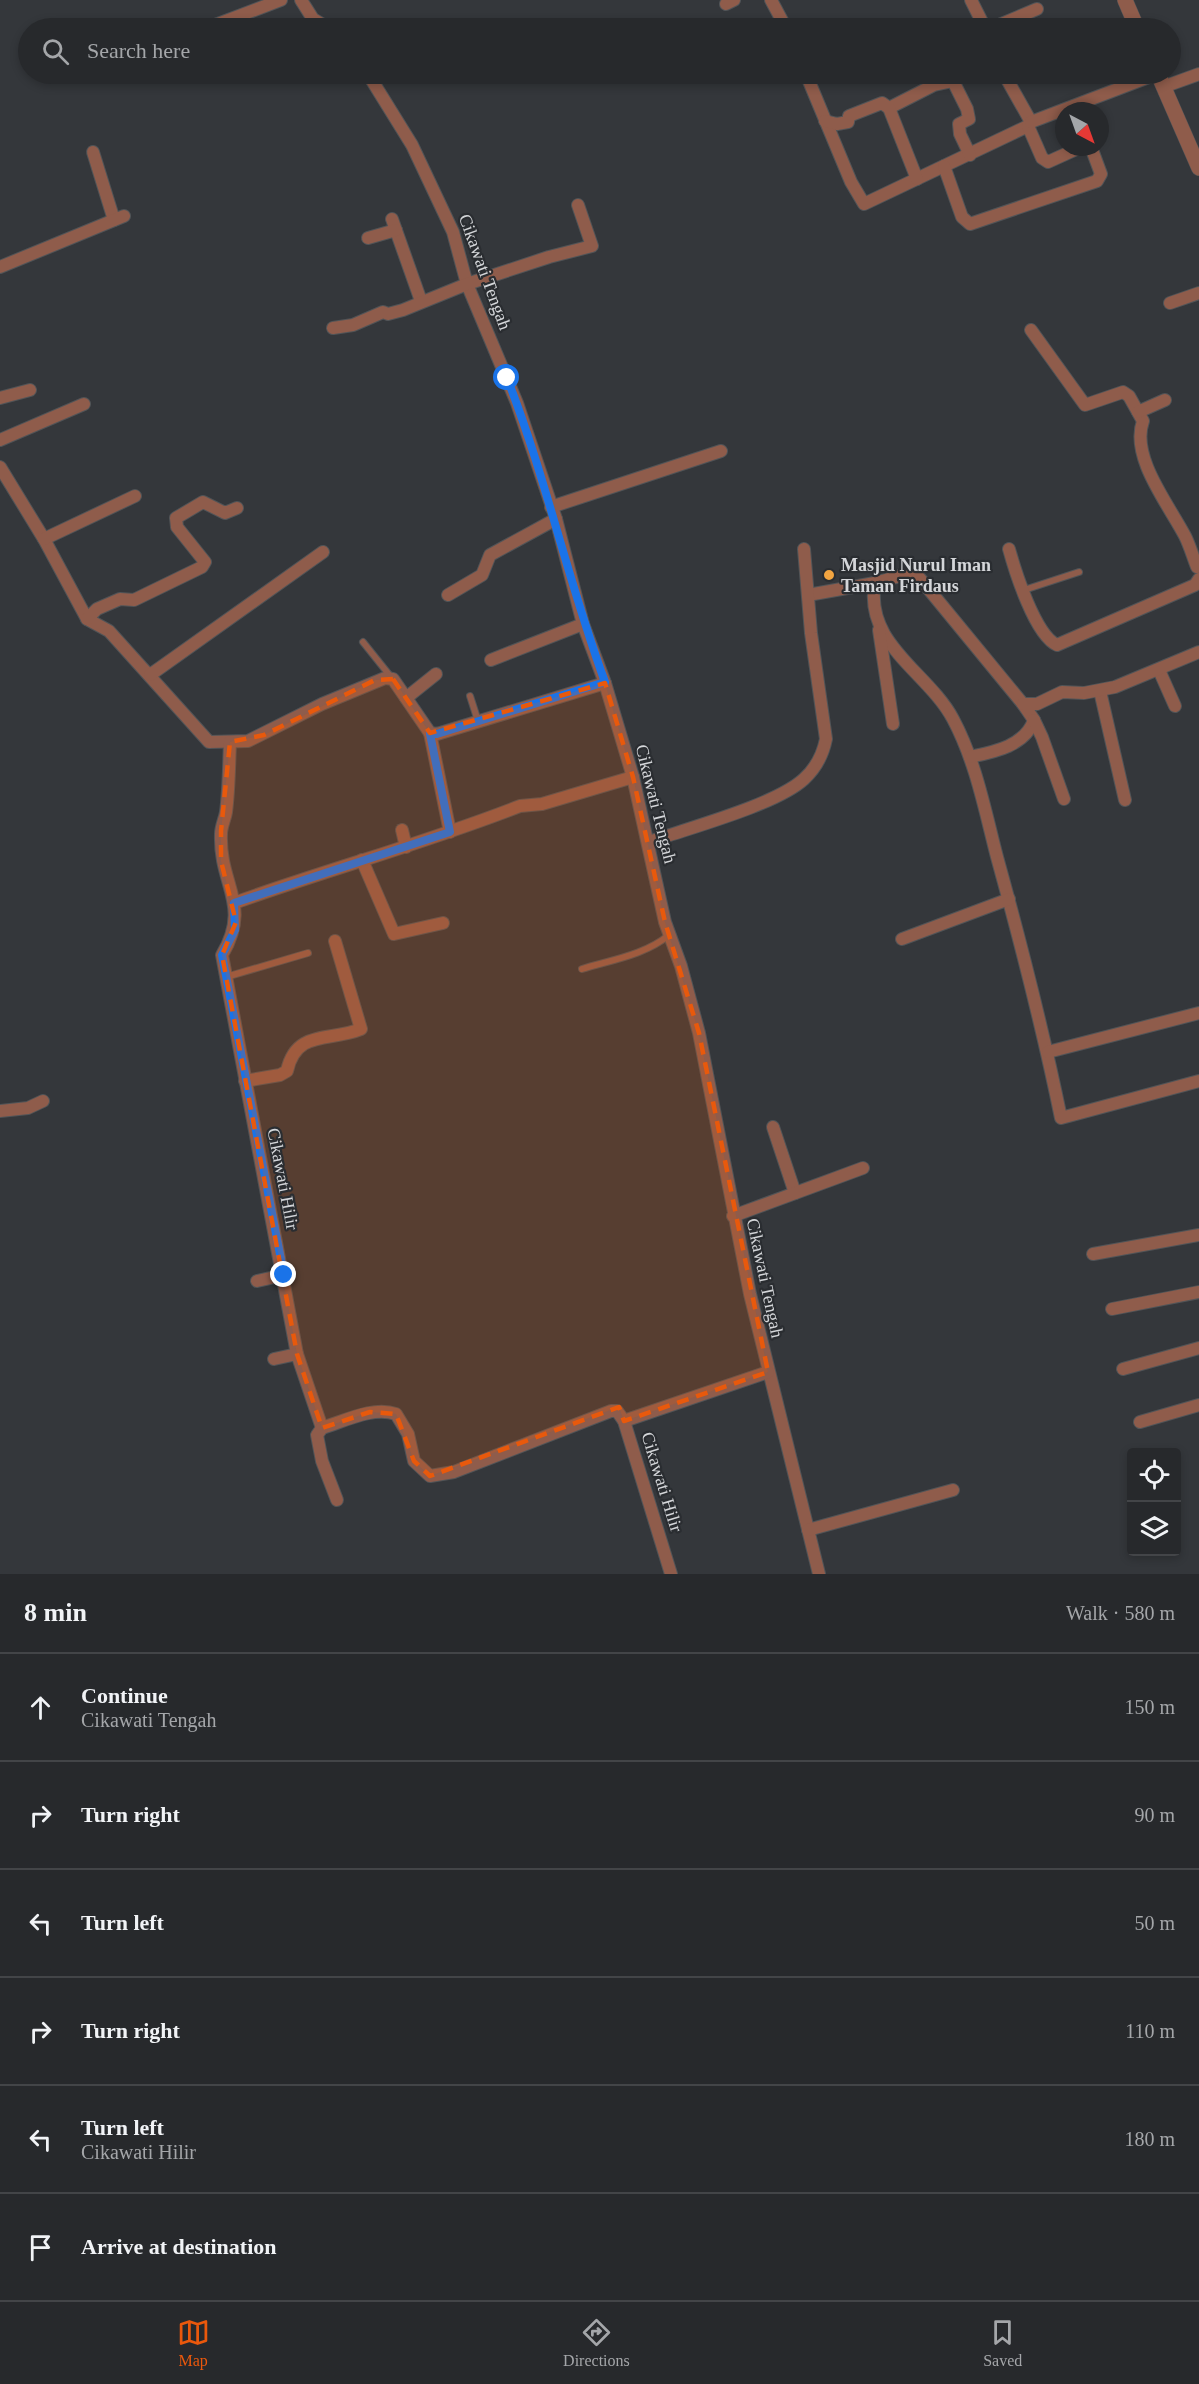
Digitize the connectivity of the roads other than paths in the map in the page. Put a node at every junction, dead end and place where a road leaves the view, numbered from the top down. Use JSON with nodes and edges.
{"nodes":[{"id":1,"x":281,"y":0,"type":"edge"},
{"id":2,"x":301,"y":0,"type":"edge"},
{"id":3,"x":771,"y":0,"type":"edge"},
{"id":4,"x":971,"y":0,"type":"edge"},
{"id":5,"x":1125,"y":0,"type":"edge"},
{"id":6,"x":1037,"y":9,"type":"dead end"},
{"id":7,"x":233,"y":18,"type":"edge"},
{"id":8,"x":312,"y":18,"type":"edge"},
{"id":9,"x":781,"y":18,"type":"edge"},
{"id":10,"x":980,"y":18,"type":"edge"},
{"id":11,"x":1016,"y":18,"type":"edge"},
{"id":12,"x":1133,"y":18,"type":"edge"},
{"id":13,"x":1199,"y":74,"type":"edge"},
{"id":14,"x":1181,"y":76,"type":"edge"},
{"id":15,"x":375,"y":84,"type":"edge"},
{"id":16,"x":810,"y":84,"type":"edge"},
{"id":17,"x":939,"y":84,"type":"edge"},
{"id":18,"x":954,"y":84,"type":"edge"},
{"id":19,"x":1009,"y":84,"type":"edge"},
{"id":20,"x":1144,"y":84,"type":"edge"},
{"id":21,"x":1163,"y":84,"type":"edge"},
{"id":22,"x":1095,"y":102,"type":"edge"},
{"id":23,"x":889,"y":108,"type":"junction"},
{"id":24,"x":1055,"y":116,"type":"edge"},
{"id":25,"x":825,"y":121,"type":"junction"},
{"id":26,"x":1030,"y":124,"type":"junction"},
{"id":27,"x":93,"y":152,"type":"dead end"},
{"id":28,"x":970,"y":155,"type":"junction"},
{"id":29,"x":1061,"y":156,"type":"edge"},
{"id":30,"x":1094,"y":156,"type":"edge"},
{"id":31,"x":944,"y":166,"type":"junction"},
{"id":32,"x":1199,"y":168,"type":"edge"},
{"id":33,"x":917,"y":179,"type":"junction"},
{"id":34,"x":578,"y":206,"type":"dead end"},
{"id":35,"x":368,"y":238,"type":"dead end"},
{"id":36,"x":0,"y":267,"type":"edge"},
{"id":37,"x":467,"y":284,"type":"junction"},
{"id":38,"x":1199,"y":293,"type":"edge"},
{"id":39,"x":421,"y":301,"type":"junction"},
{"id":40,"x":1170,"y":303,"type":"dead end"},
{"id":41,"x":333,"y":328,"type":"dead end"},
{"id":42,"x":1031,"y":330,"type":"dead end"},
{"id":43,"x":30,"y":390,"type":"dead end"},
{"id":44,"x":0,"y":399,"type":"edge"},
{"id":45,"x":1165,"y":400,"type":"dead end"},
{"id":46,"x":84,"y":404,"type":"dead end"},
{"id":47,"x":1138,"y":412,"type":"junction"},
{"id":48,"x":0,"y":440,"type":"edge"},
{"id":49,"x":721,"y":451,"type":"dead end"},
{"id":50,"x":0,"y":467,"type":"edge"},
{"id":51,"x":135,"y":496,"type":"dead end"},
{"id":52,"x":551,"y":507,"type":"junction"},
{"id":53,"x":237,"y":508,"type":"dead end"},
{"id":54,"x":556,"y":519,"type":"junction"},
{"id":55,"x":44,"y":539,"type":"junction"},
{"id":56,"x":804,"y":549,"type":"dead end"},
{"id":57,"x":1009,"y":549,"type":"dead end"},
{"id":58,"x":323,"y":552,"type":"dead end"},
{"id":59,"x":1079,"y":572,"type":"dead end"},
{"id":60,"x":1198,"y":578,"type":"edge"},
{"id":61,"x":875,"y":583,"type":"junction"},
{"id":62,"x":1020,"y":591,"type":"junction"},
{"id":63,"x":448,"y":595,"type":"dead end"},
{"id":64,"x":808,"y":595,"type":"junction"},
{"id":65,"x":87,"y":619,"type":"junction"},
{"id":66,"x":583,"y":624,"type":"junction"},
{"id":67,"x":879,"y":629,"type":"junction"},
{"id":68,"x":363,"y":642,"type":"dead end"},
{"id":69,"x":1199,"y":652,"type":"edge"},
{"id":70,"x":491,"y":660,"type":"dead end"},
{"id":71,"x":1159,"y":670,"type":"junction"},
{"id":72,"x":436,"y":674,"type":"dead end"},
{"id":73,"x":150,"y":675,"type":"junction"},
{"id":74,"x":393,"y":679,"type":"junction"},
{"id":75,"x":605,"y":682,"type":"junction"},
{"id":76,"x":1100,"y":691,"type":"junction"},
{"id":77,"x":470,"y":696,"type":"dead end"},
{"id":78,"x":406,"y":698,"type":"junction"},
{"id":79,"x":1023,"y":704,"type":"junction"},
{"id":80,"x":1174,"y":706,"type":"dead end"},
{"id":81,"x":1034,"y":720,"type":"junction"},
{"id":82,"x":478,"y":722,"type":"junction"},
{"id":83,"x":893,"y":724,"type":"dead end"},
{"id":84,"x":430,"y":734,"type":"junction"},
{"id":85,"x":230,"y":742,"type":"junction"},
{"id":86,"x":970,"y":757,"type":"junction"},
{"id":87,"x":633,"y":777,"type":"junction"},
{"id":88,"x":1064,"y":799,"type":"dead end"},
{"id":89,"x":1125,"y":800,"type":"dead end"},
{"id":90,"x":402,"y":830,"type":"dead end"},
{"id":91,"x":450,"y":832,"type":"junction"},
{"id":92,"x":648,"y":842,"type":"junction"},
{"id":93,"x":405,"y":847,"type":"junction"},
{"id":94,"x":362,"y":860,"type":"junction"},
{"id":95,"x":1009,"y":899,"type":"junction"},
{"id":96,"x":234,"y":903,"type":"junction"},
{"id":97,"x":443,"y":923,"type":"dead end"},
{"id":98,"x":669,"y":934,"type":"junction"},
{"id":99,"x":902,"y":939,"type":"dead end"},
{"id":100,"x":335,"y":941,"type":"dead end"},
{"id":101,"x":309,"y":953,"type":"dead end"},
{"id":102,"x":582,"y":969,"type":"dead end"},
{"id":103,"x":226,"y":977,"type":"junction"},
{"id":104,"x":1199,"y":1013,"type":"edge"},
{"id":105,"x":1048,"y":1052,"type":"junction"},
{"id":106,"x":245,"y":1081,"type":"junction"},
{"id":107,"x":1199,"y":1081,"type":"edge"},
{"id":108,"x":43,"y":1101,"type":"dead end"},
{"id":109,"x":0,"y":1111,"type":"edge"},
{"id":110,"x":773,"y":1127,"type":"dead end"},
{"id":111,"x":862,"y":1168,"type":"dead end"},
{"id":112,"x":795,"y":1193,"type":"junction"},
{"id":113,"x":733,"y":1216,"type":"junction"},
{"id":114,"x":1199,"y":1234,"type":"edge"},
{"id":115,"x":1093,"y":1254,"type":"dead end"},
{"id":116,"x":284,"y":1275,"type":"junction"},
{"id":117,"x":257,"y":1281,"type":"dead end"},
{"id":118,"x":1199,"y":1292,"type":"edge"},
{"id":119,"x":1112,"y":1309,"type":"dead end"},
{"id":120,"x":1199,"y":1348,"type":"edge"},
{"id":121,"x":297,"y":1354,"type":"junction"},
{"id":122,"x":274,"y":1359,"type":"dead end"},
{"id":123,"x":1123,"y":1369,"type":"dead end"},
{"id":124,"x":768,"y":1372,"type":"junction"},
{"id":125,"x":1199,"y":1405,"type":"edge"},
{"id":126,"x":624,"y":1421,"type":"junction"},
{"id":127,"x":1140,"y":1422,"type":"dead end"},
{"id":128,"x":322,"y":1428,"type":"junction"},
{"id":129,"x":953,"y":1490,"type":"dead end"},
{"id":130,"x":338,"y":1500,"type":"dead end"},
{"id":131,"x":808,"y":1530,"type":"junction"},
{"id":132,"x":671,"y":1574,"type":"edge"},
{"id":133,"x":819,"y":1574,"type":"edge"}],
"edges":[{"from":1,"to":7,"type":"street"},
{"from":2,"to":8,"type":"street"},
{"from":3,"to":9,"type":"street"},
{"from":4,"to":10,"type":"street"},
{"from":5,"to":12,"type":"street"},
{"from":6,"to":11,"type":"street"},
{"from":13,"to":14,"type":"street"},
{"from":15,"to":37,"type":"street","name":"Cikawati Tengah"},
{"from":16,"to":25,"type":"street"},
{"from":17,"to":23,"type":"street"},
{"from":18,"to":28,"type":"street"},
{"from":19,"to":26,"type":"street"},
{"from":20,"to":22,"type":"street"},
{"from":21,"to":32,"type":"street"},
{"from":23,"to":25,"type":"street"},
{"from":23,"to":33,"type":"street"},
{"from":24,"to":26,"type":"street"},
{"from":25,"to":33,"type":"street"},
{"from":26,"to":28,"type":"street"},
{"from":26,"to":29,"type":"street"},
{"from":27,"to":36,"type":"street"},
{"from":28,"to":31,"type":"street"},
{"from":30,"to":31,"type":"street"},
{"from":31,"to":33,"type":"street"},
{"from":34,"to":37,"type":"street"},
{"from":35,"to":39,"type":"street"},
{"from":37,"to":39,"type":"street"},
{"from":37,"to":52,"type":"street","name":"Cikawati Tengah"},
{"from":38,"to":40,"type":"street"},
{"from":39,"to":41,"type":"street"},
{"from":42,"to":47,"type":"street"},
{"from":43,"to":44,"type":"street"},
{"from":45,"to":47,"type":"street"},
{"from":46,"to":48,"type":"street"},
{"from":47,"to":60,"type":"street"},
{"from":49,"to":52,"type":"street"},
{"from":50,"to":55,"type":"street"},
{"from":51,"to":55,"type":"street"},
{"from":52,"to":54,"type":"street","name":"Cikawati Tengah"},
{"from":53,"to":65,"type":"street"},
{"from":54,"to":63,"type":"street"},
{"from":54,"to":66,"type":"street","name":"Cikawati Tengah"},
{"from":55,"to":65,"type":"street"},
{"from":56,"to":64,"type":"street"},
{"from":57,"to":62,"type":"street"},
{"from":58,"to":73,"type":"street"},
{"from":59,"to":62,"type":"lane"},
{"from":60,"to":62,"type":"street"},
{"from":61,"to":64,"type":"street"},
{"from":61,"to":67,"type":"street"},
{"from":61,"to":79,"type":"street"},
{"from":64,"to":92,"type":"street"},
{"from":65,"to":73,"type":"street"},
{"from":66,"to":70,"type":"street"},
{"from":66,"to":75,"type":"street","name":"Cikawati Tengah"},
{"from":67,"to":83,"type":"street"},
{"from":67,"to":86,"type":"street"},
{"from":68,"to":74,"type":"lane"},
{"from":69,"to":71,"type":"street"},
{"from":71,"to":76,"type":"street"},
{"from":71,"to":80,"type":"street"},
{"from":72,"to":78,"type":"street"},
{"from":73,"to":85,"type":"street"},
{"from":74,"to":78,"type":"street"},
{"from":74,"to":85,"type":"street"},
{"from":75,"to":82,"type":"street"},
{"from":75,"to":87,"type":"street","name":"Cikawati Tengah"},
{"from":76,"to":79,"type":"street"},
{"from":76,"to":89,"type":"street"},
{"from":77,"to":82,"type":"lane"},
{"from":78,"to":84,"type":"street"},
{"from":79,"to":81,"type":"street"},
{"from":81,"to":86,"type":"street"},
{"from":81,"to":88,"type":"street"},
{"from":82,"to":84,"type":"street"},
{"from":84,"to":91,"type":"street"},
{"from":85,"to":96,"type":"street","name":"Cikawati Hilir"},
{"from":86,"to":95,"type":"street"},
{"from":87,"to":91,"type":"street"},
{"from":87,"to":92,"type":"street","name":"Cikawati Tengah"},
{"from":90,"to":93,"type":"street"},
{"from":91,"to":93,"type":"street"},
{"from":92,"to":98,"type":"street","name":"Cikawati Tengah"},
{"from":93,"to":94,"type":"street"},
{"from":94,"to":96,"type":"street"},
{"from":94,"to":97,"type":"street"},
{"from":95,"to":99,"type":"street"},
{"from":95,"to":105,"type":"street"},
{"from":96,"to":103,"type":"street","name":"Cikawati Hilir"},
{"from":98,"to":102,"type":"lane"},
{"from":98,"to":113,"type":"street","name":"Cikawati Tengah"},
{"from":100,"to":106,"type":"street"},
{"from":101,"to":103,"type":"lane"},
{"from":103,"to":106,"type":"street","name":"Cikawati Hilir"},
{"from":104,"to":105,"type":"street"},
{"from":105,"to":107,"type":"street"},
{"from":106,"to":116,"type":"street","name":"Cikawati Hilir"},
{"from":108,"to":109,"type":"street"},
{"from":110,"to":112,"type":"street"},
{"from":111,"to":112,"type":"street"},
{"from":112,"to":113,"type":"street"},
{"from":113,"to":124,"type":"street","name":"Cikawati Tengah"},
{"from":114,"to":115,"type":"street"},
{"from":116,"to":117,"type":"street"},
{"from":116,"to":121,"type":"street","name":"Cikawati Hilir"},
{"from":118,"to":119,"type":"street"},
{"from":120,"to":123,"type":"street"},
{"from":121,"to":122,"type":"street"},
{"from":121,"to":128,"type":"street","name":"Cikawati Hilir"},
{"from":124,"to":126,"type":"street"},
{"from":124,"to":131,"type":"street","name":"Cikawati Tengah"},
{"from":125,"to":127,"type":"street"},
{"from":126,"to":128,"type":"street","name":"Cikawati Hilir"},
{"from":126,"to":132,"type":"street","name":"Cikawati Hilir"},
{"from":128,"to":130,"type":"street"},
{"from":129,"to":131,"type":"street"},
{"from":131,"to":133,"type":"street","name":"Cikawati Tengah"}]}
